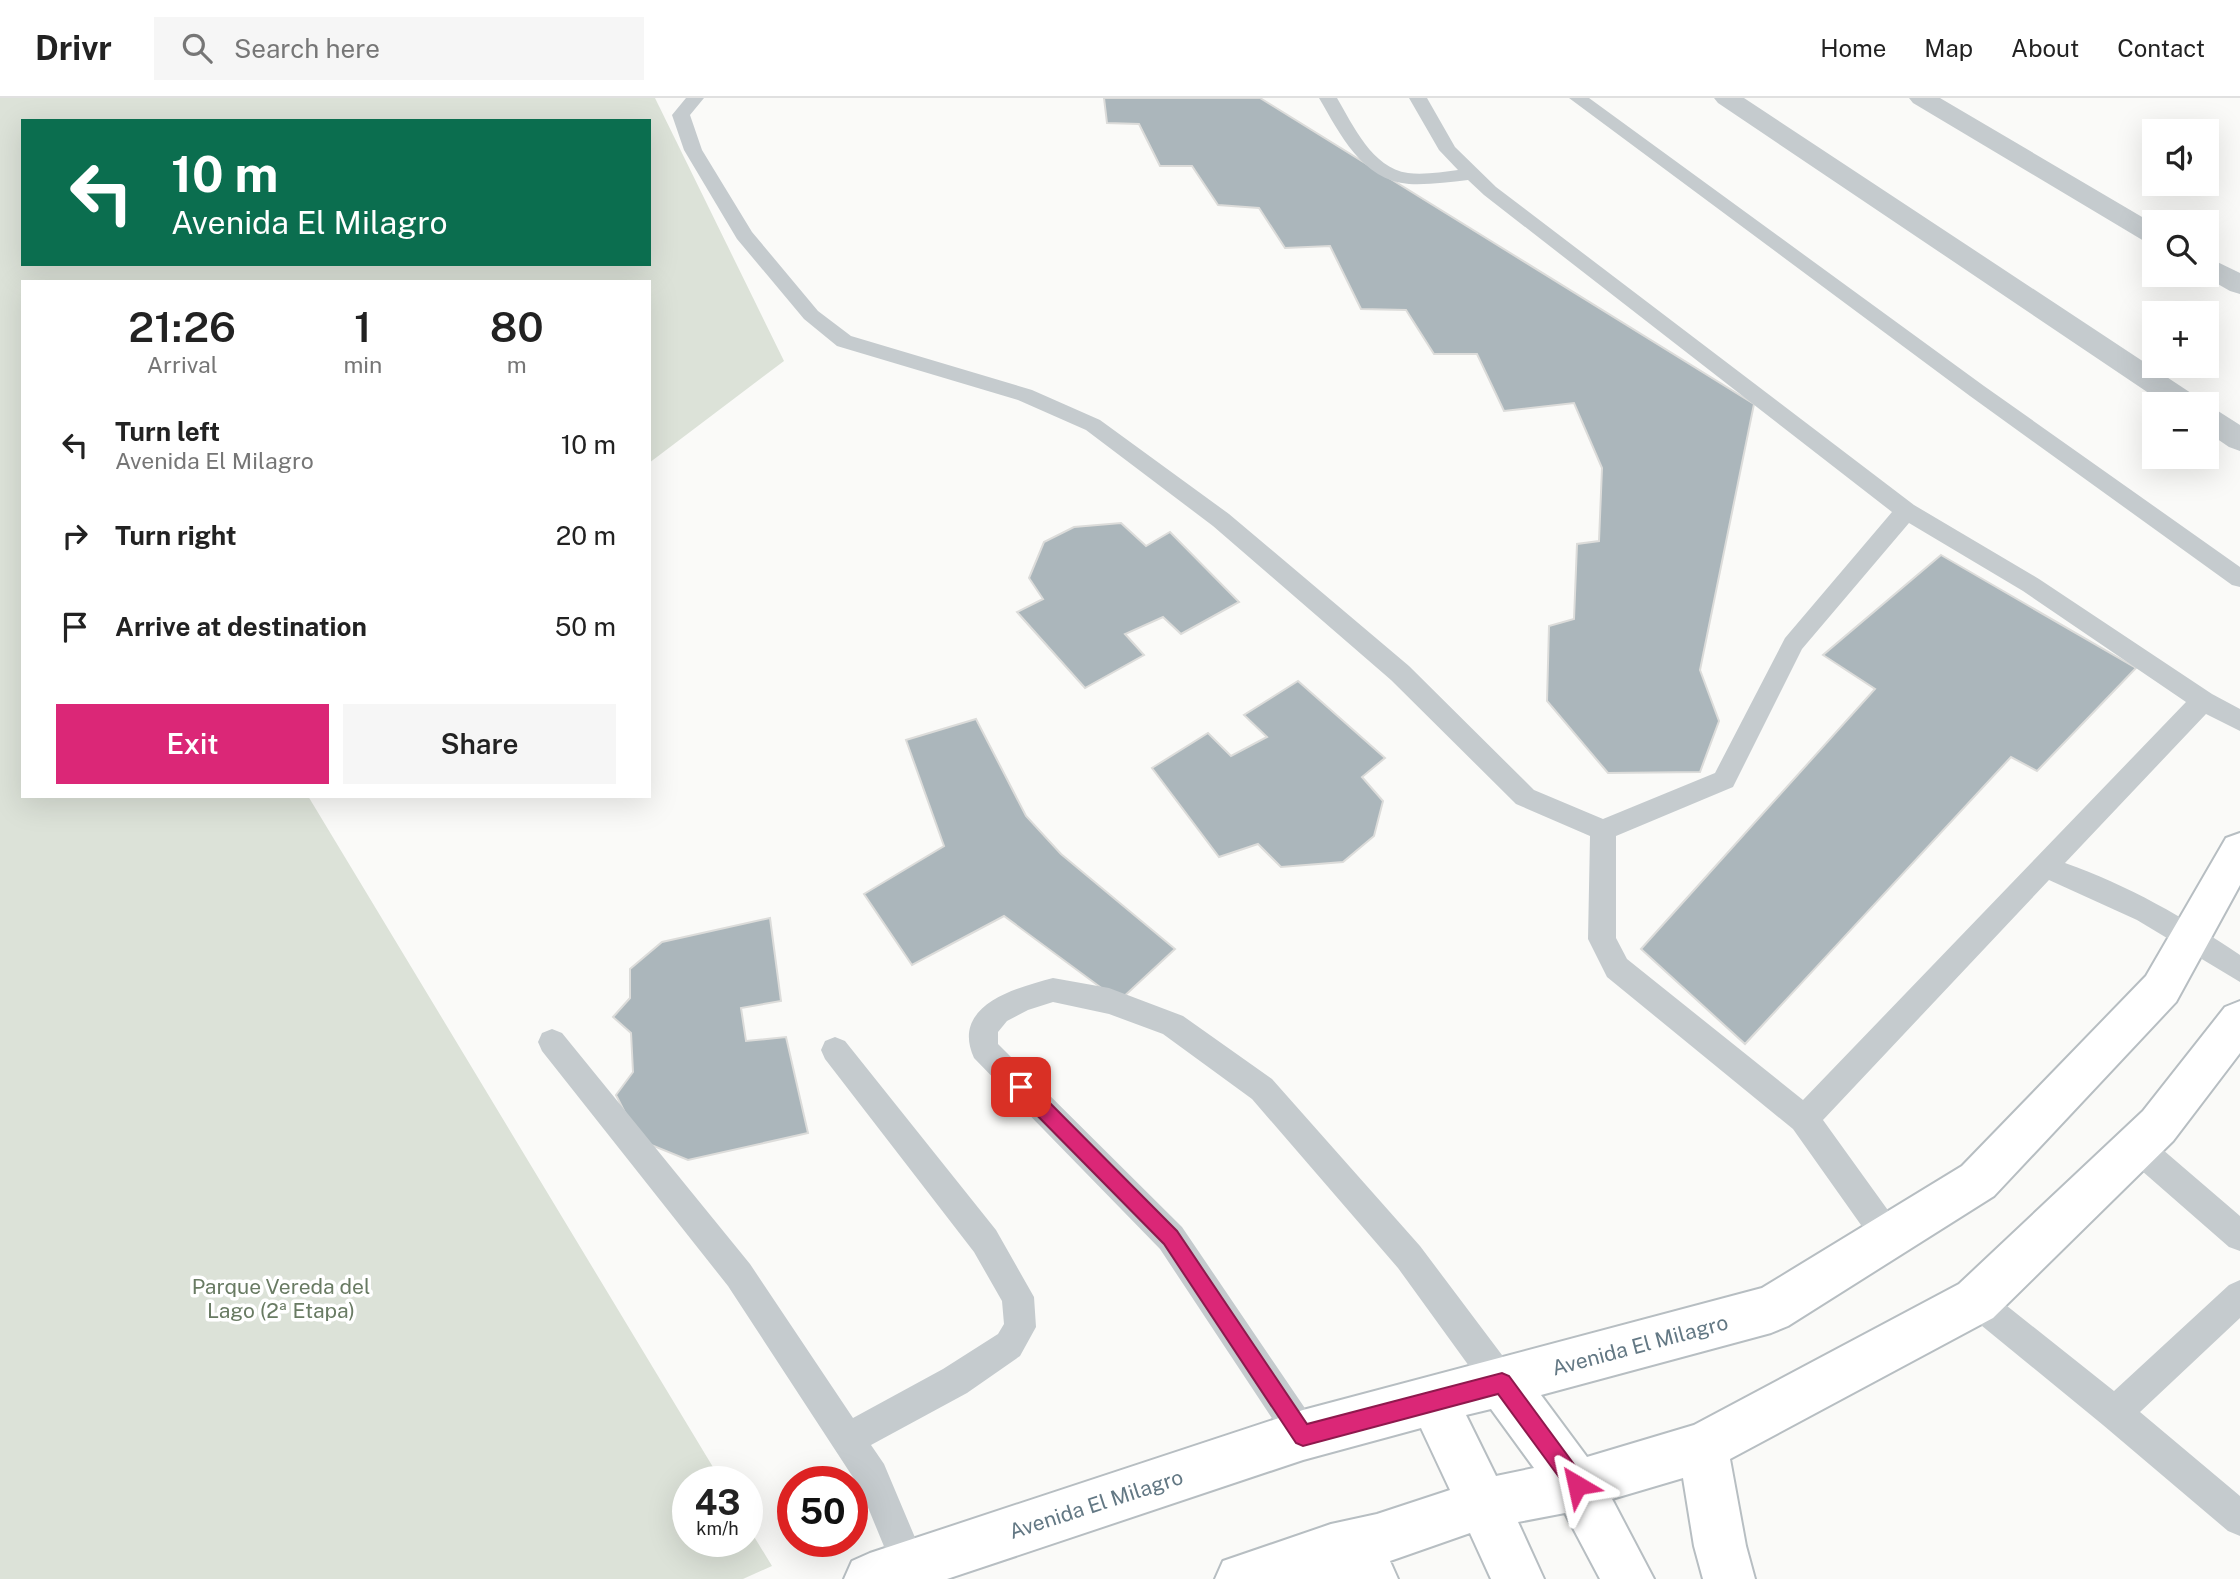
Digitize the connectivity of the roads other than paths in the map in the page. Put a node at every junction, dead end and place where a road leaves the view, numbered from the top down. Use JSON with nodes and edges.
{"nodes":[{"id":1,"x":695,"y":98,"type":"edge"},
{"id":2,"x":1328,"y":98,"type":"edge"},
{"id":3,"x":1419,"y":98,"type":"edge"},
{"id":4,"x":1578,"y":98,"type":"edge"},
{"id":5,"x":1727,"y":98,"type":"edge"},
{"id":6,"x":1922,"y":98,"type":"edge"},
{"id":7,"x":1474,"y":174,"type":"junction"},
{"id":8,"x":2142,"y":228,"type":"edge"},
{"id":9,"x":2219,"y":273,"type":"edge"},
{"id":10,"x":2240,"y":285,"type":"edge"},
{"id":11,"x":2168,"y":392,"type":"edge"},
{"id":12,"x":2219,"y":426,"type":"edge"},
{"id":13,"x":2240,"y":440,"type":"edge"},
{"id":14,"x":1906,"y":511,"type":"junction"},
{"id":15,"x":2240,"y":579,"type":"edge"},
{"id":16,"x":2203,"y":701,"type":"junction"},
{"id":17,"x":2240,"y":721,"type":"edge"},
{"id":18,"x":1603,"y":830,"type":"junction"},
{"id":19,"x":2240,"y":849,"type":"edge"},
{"id":20,"x":2045,"y":867,"type":"junction"},
{"id":21,"x":2192,"y":937,"type":"junction"},
{"id":22,"x":2240,"y":970,"type":"edge"},
{"id":23,"x":2240,"y":1020,"type":"edge"},
{"id":24,"x":552,"y":1042,"type":"dead end"},
{"id":25,"x":835,"y":1050,"type":"dead end"},
{"id":26,"x":1804,"y":1119,"type":"junction"},
{"id":27,"x":2137,"y":1147,"type":"junction"},
{"id":28,"x":2240,"y":1236,"type":"edge"},
{"id":29,"x":1889,"y":1238,"type":"junction"},
{"id":30,"x":2240,"y":1296,"type":"edge"},
{"id":31,"x":1976,"y":1301,"type":"junction"},
{"id":32,"x":1502,"y":1383,"type":"junction"},
{"id":33,"x":1434,"y":1401,"type":"junction"},
{"id":34,"x":2115,"y":1413,"type":"junction"},
{"id":35,"x":1303,"y":1435,"type":"junction"},
{"id":36,"x":848,"y":1440,"type":"junction"},
{"id":37,"x":1703,"y":1447,"type":"junction"},
{"id":38,"x":1577,"y":1485,"type":"junction"},
{"id":39,"x":1482,"y":1504,"type":"junction"},
{"id":40,"x":2240,"y":1519,"type":"edge"},
{"id":41,"x":1331,"y":1550,"type":"junction"},
{"id":42,"x":889,"y":1572,"type":"edge"},
{"id":43,"x":1241,"y":1579,"type":"edge"},
{"id":44,"x":1372,"y":1579,"type":"edge"},
{"id":45,"x":1518,"y":1579,"type":"edge"},
{"id":46,"x":1628,"y":1579,"type":"edge"},
{"id":47,"x":1729,"y":1579,"type":"edge"}],
"edges":[{"from":1,"to":18,"type":"lane"},
{"from":2,"to":7,"type":"lane"},
{"from":3,"to":7,"type":"lane"},
{"from":4,"to":15,"type":"lane"},
{"from":5,"to":11,"type":"street"},
{"from":6,"to":8,"type":"street"},
{"from":7,"to":14,"type":"lane"},
{"from":9,"to":10,"type":"street"},
{"from":12,"to":13,"type":"street"},
{"from":14,"to":16,"type":"lane"},
{"from":14,"to":18,"type":"lane"},
{"from":16,"to":17,"type":"lane"},
{"from":16,"to":20,"type":"lane"},
{"from":18,"to":26,"type":"lane"},
{"from":19,"to":21,"type":"main road","name":"Avenida El Milagro"},
{"from":20,"to":21,"type":"lane"},
{"from":20,"to":26,"type":"lane"},
{"from":21,"to":22,"type":"lane"},
{"from":21,"to":29,"type":"main road","name":"Avenida El Milagro"},
{"from":23,"to":27,"type":"main road"},
{"from":24,"to":36,"type":"lane"},
{"from":25,"to":36,"type":"lane"},
{"from":26,"to":29,"type":"lane"},
{"from":27,"to":28,"type":"lane"},
{"from":27,"to":31,"type":"main road"},
{"from":29,"to":32,"type":"main road","name":"Avenida El Milagro"},
{"from":30,"to":34,"type":"lane"},
{"from":31,"to":34,"type":"lane"},
{"from":31,"to":37,"type":"main road"},
{"from":32,"to":33,"type":"main road","name":"Avenida El Milagro"},
{"from":32,"to":35,"type":"lane"},
{"from":32,"to":38,"type":"main road"},
{"from":33,"to":35,"type":"main road","name":"Avenida El Milagro"},
{"from":33,"to":39,"type":"main road"},
{"from":34,"to":40,"type":"lane"},
{"from":35,"to":42,"type":"main road","name":"Avenida El Milagro"},
{"from":36,"to":42,"type":"lane"},
{"from":37,"to":38,"type":"main road"},
{"from":37,"to":47,"type":"main road"},
{"from":38,"to":39,"type":"main road"},
{"from":38,"to":46,"type":"main road"},
{"from":39,"to":41,"type":"main road"},
{"from":39,"to":45,"type":"main road"},
{"from":41,"to":43,"type":"main road"},
{"from":41,"to":44,"type":"main road"}]}
